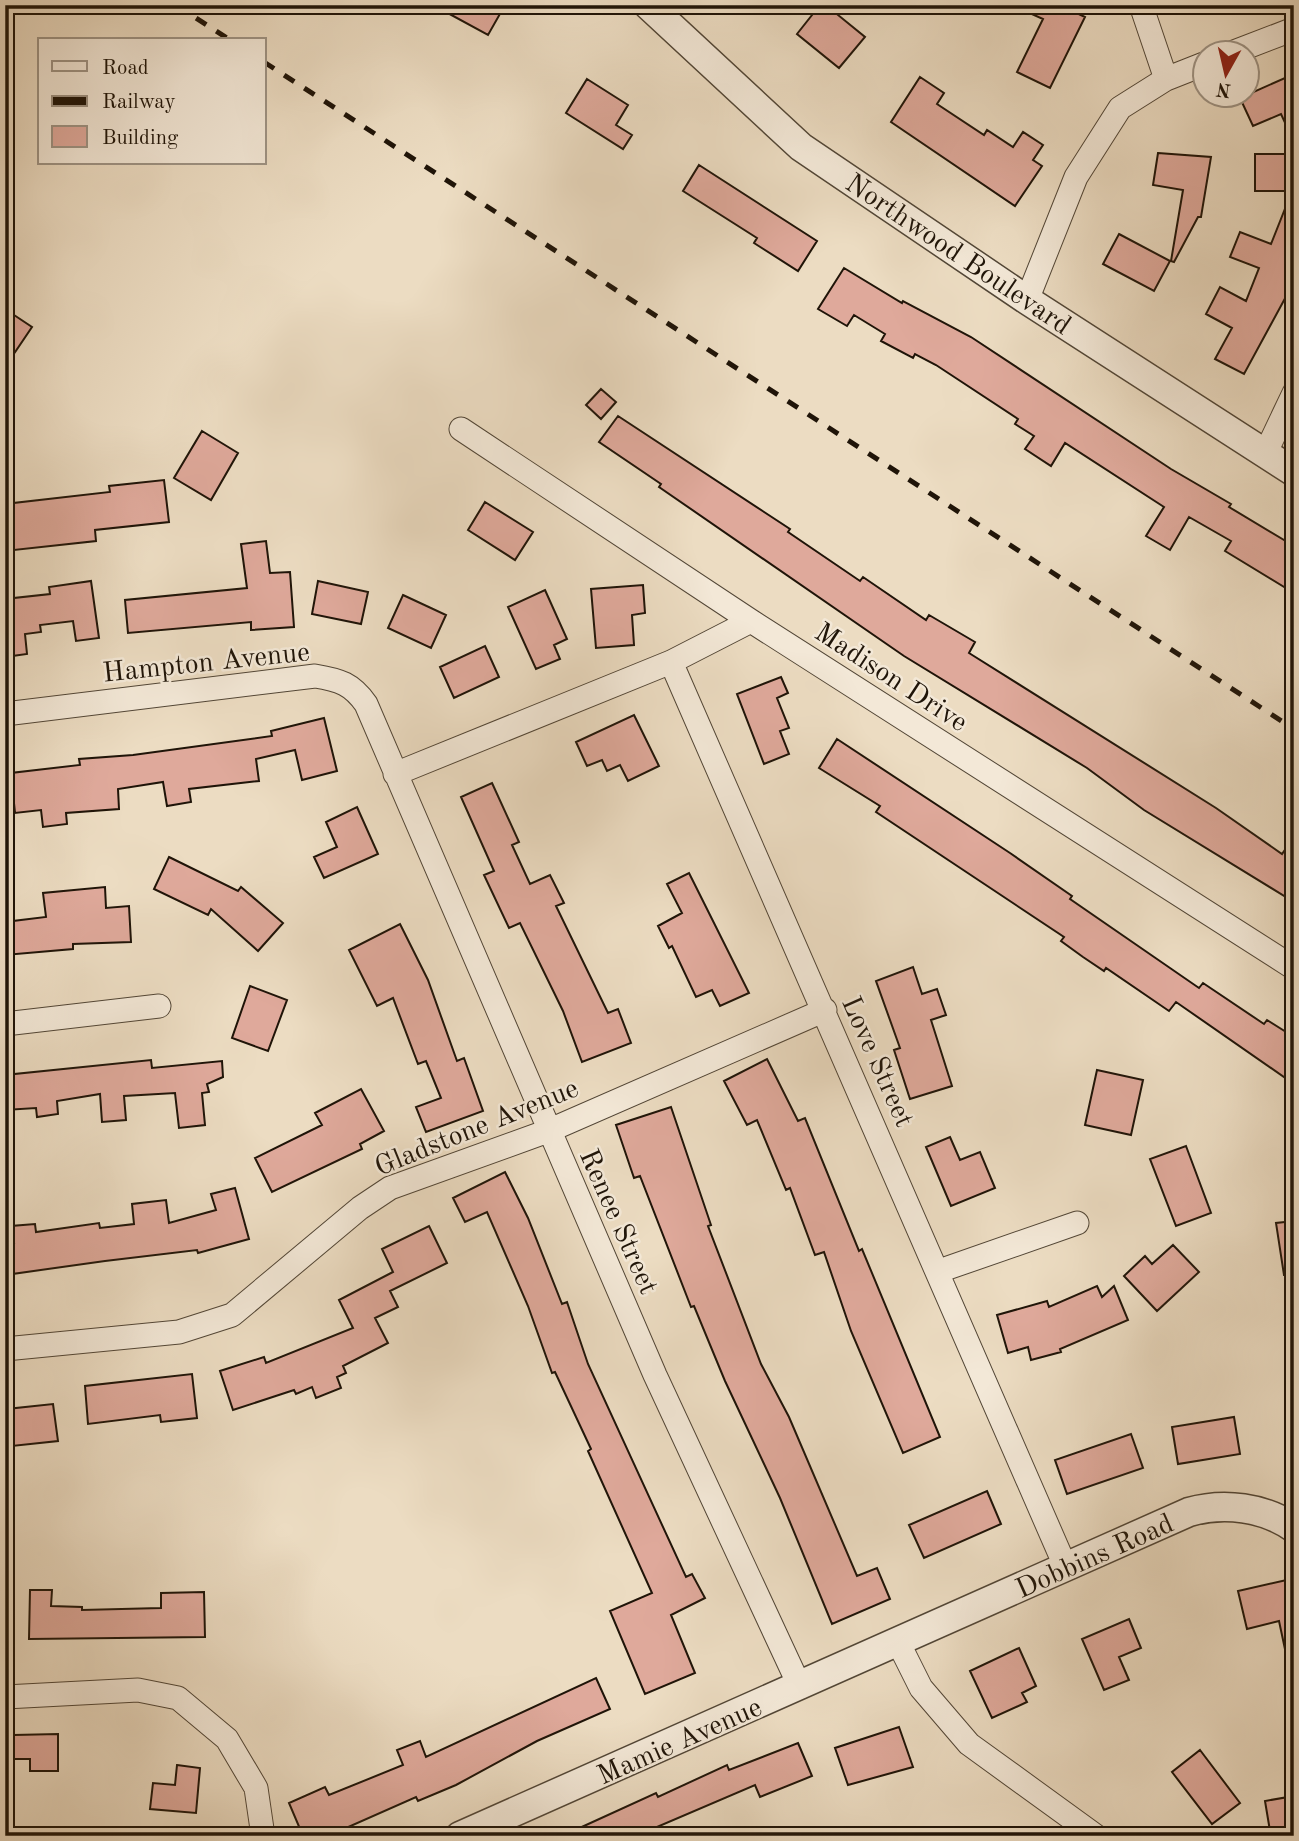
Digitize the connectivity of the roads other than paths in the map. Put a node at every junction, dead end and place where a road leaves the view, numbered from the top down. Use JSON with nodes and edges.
{"nodes":[{"id":1,"x":648,"y":5,"type":"edge"},
{"id":2,"x":1141,"y":5,"type":"edge"},
{"id":3,"x":1294,"y":29,"type":"edge"},
{"id":4,"x":1260,"y":42,"type":"edge"},
{"id":5,"x":1190,"y":70,"type":"edge"},
{"id":6,"x":1166,"y":79,"type":"junction"},
{"id":7,"x":1027,"y":300,"type":"junction"},
{"id":8,"x":1294,"y":393,"type":"edge"},
{"id":9,"x":461,"y":429,"type":"dead end"},
{"id":10,"x":1265,"y":454,"type":"junction"},
{"id":11,"x":1294,"y":472,"type":"edge"},
{"id":12,"x":751,"y":621,"type":"junction"},
{"id":13,"x":671,"y":662,"type":"junction"},
{"id":14,"x":5,"y":714,"type":"edge"},
{"id":15,"x":395,"y":774,"type":"junction"},
{"id":16,"x":1294,"y":968,"type":"edge"},
{"id":17,"x":159,"y":1006,"type":"dead end"},
{"id":18,"x":825,"y":1010,"type":"junction"},
{"id":19,"x":5,"y":1024,"type":"edge"},
{"id":20,"x":548,"y":1131,"type":"junction"},
{"id":21,"x":1077,"y":1223,"type":"dead end"},
{"id":22,"x":939,"y":1271,"type":"junction"},
{"id":23,"x":5,"y":1349,"type":"edge"},
{"id":24,"x":1294,"y":1528,"type":"edge"},
{"id":25,"x":1066,"y":1568,"type":"junction"},
{"id":26,"x":897,"y":1640,"type":"junction"},
{"id":27,"x":800,"y":1687,"type":"junction"},
{"id":28,"x":5,"y":1697,"type":"edge"},
{"id":29,"x":263,"y":1836,"type":"edge"},
{"id":30,"x":460,"y":1836,"type":"edge"},
{"id":31,"x":1096,"y":1836,"type":"edge"}],
"edges":[{"from":1,"to":7,"type":"street","name":"Northwood Boulevard"},
{"from":2,"to":6,"type":"street"},
{"from":3,"to":4,"type":"street"},
{"from":5,"to":6,"type":"street"},
{"from":6,"to":7,"type":"street"},
{"from":7,"to":10,"type":"street","name":"Northwood Boulevard"},
{"from":8,"to":10,"type":"street"},
{"from":9,"to":12,"type":"street","name":"Madison Drive"},
{"from":10,"to":11,"type":"street","name":"Northwood Boulevard"},
{"from":12,"to":13,"type":"street"},
{"from":12,"to":16,"type":"street","name":"Madison Drive"},
{"from":13,"to":15,"type":"street"},
{"from":13,"to":18,"type":"street","name":"Love Street"},
{"from":14,"to":15,"type":"street","name":"Hampton Avenue"},
{"from":15,"to":20,"type":"street","name":"Renee Street"},
{"from":17,"to":19,"type":"street"},
{"from":18,"to":20,"type":"street","name":"Gladstone Avenue"},
{"from":18,"to":22,"type":"street","name":"Love Street"},
{"from":20,"to":23,"type":"street","name":"Gladstone Avenue"},
{"from":20,"to":27,"type":"street","name":"Renee Street"},
{"from":21,"to":22,"type":"street"},
{"from":22,"to":25,"type":"street","name":"Love Street"},
{"from":24,"to":25,"type":"street","name":"Dobbins Road"},
{"from":25,"to":26,"type":"street","name":"Dobbins Road"},
{"from":26,"to":27,"type":"street","name":"Mamie Avenue"},
{"from":26,"to":31,"type":"street"},
{"from":27,"to":30,"type":"street","name":"Mamie Avenue"},
{"from":28,"to":29,"type":"street"}]}
